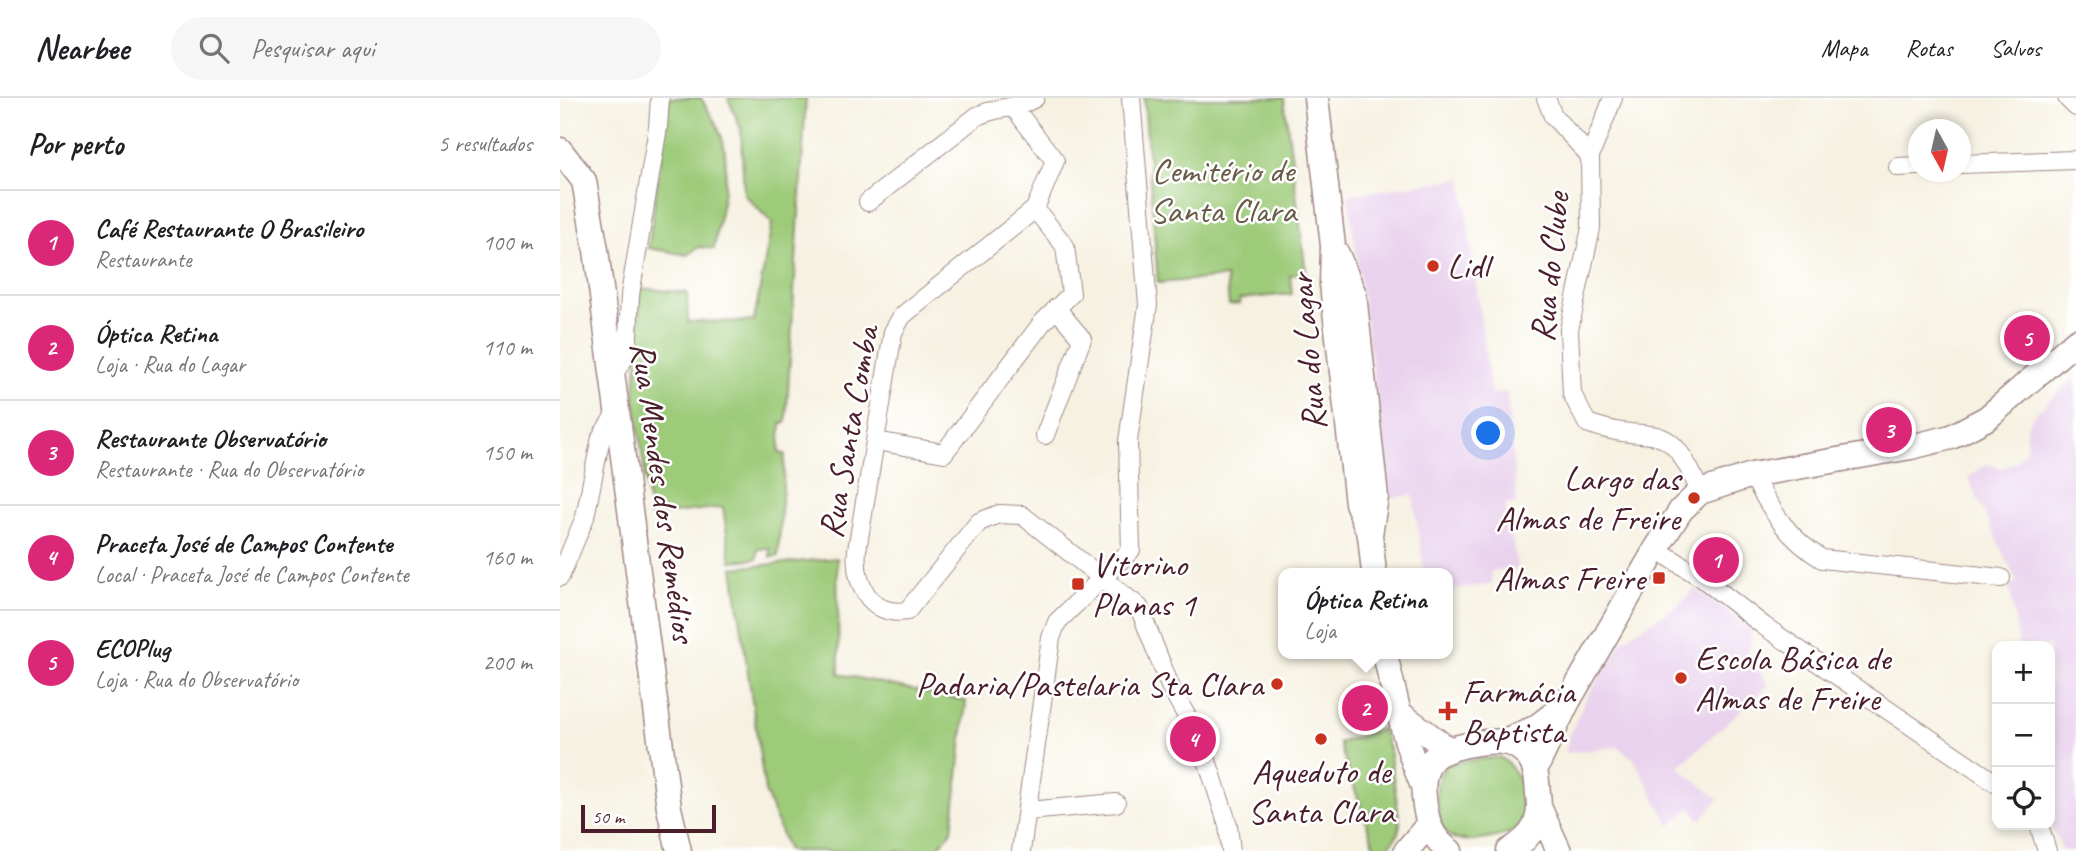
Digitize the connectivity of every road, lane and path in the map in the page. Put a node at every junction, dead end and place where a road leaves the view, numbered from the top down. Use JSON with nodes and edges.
{"nodes":[{"id":1,"x":660,"y":98,"type":"edge"},
{"id":2,"x":1035,"y":98,"type":"edge"},
{"id":3,"x":1131,"y":98,"type":"edge"},
{"id":4,"x":1316,"y":98,"type":"edge"},
{"id":5,"x":1546,"y":98,"type":"edge"},
{"id":6,"x":1613,"y":98,"type":"edge"},
{"id":7,"x":2067,"y":98,"type":"edge"},
{"id":8,"x":2076,"y":107,"type":"edge"},
{"id":9,"x":1015,"y":109,"type":"junction"},
{"id":10,"x":560,"y":150,"type":"edge"},
{"id":11,"x":1590,"y":156,"type":"junction"},
{"id":12,"x":2076,"y":159,"type":"edge"},
{"id":13,"x":1971,"y":164,"type":"edge"},
{"id":14,"x":1898,"y":167,"type":"dead end"},
{"id":15,"x":1908,"y":167,"type":"edge"},
{"id":16,"x":868,"y":202,"type":"dead end"},
{"id":17,"x":1035,"y":209,"type":"junction"},
{"id":18,"x":1056,"y":309,"type":"junction"},
{"id":19,"x":2076,"y":341,"type":"edge"},
{"id":20,"x":613,"y":375,"type":"junction"},
{"id":21,"x":618,"y":410,"type":"junction"},
{"id":22,"x":1045,"y":435,"type":"dead end"},
{"id":23,"x":876,"y":441,"type":"junction"},
{"id":24,"x":1752,"y":475,"type":"junction"},
{"id":25,"x":1700,"y":492,"type":"junction"},
{"id":26,"x":1656,"y":549,"type":"junction"},
{"id":27,"x":1373,"y":568,"type":"edge"},
{"id":28,"x":560,"y":577,"type":"edge"},
{"id":29,"x":1103,"y":579,"type":"junction"},
{"id":30,"x":2001,"y":579,"type":"dead end"},
{"id":31,"x":1386,"y":659,"type":"edge"},
{"id":32,"x":1567,"y":703,"type":"junction"},
{"id":33,"x":1402,"y":715,"type":"junction"},
{"id":34,"x":1502,"y":741,"type":"junction"},
{"id":35,"x":1448,"y":749,"type":"junction"},
{"id":36,"x":1535,"y":770,"type":"junction"},
{"id":37,"x":1992,"y":781,"type":"edge"},
{"id":38,"x":1423,"y":786,"type":"junction"},
{"id":39,"x":1116,"y":803,"type":"dead end"},
{"id":40,"x":1540,"y":810,"type":"junction"},
{"id":41,"x":1028,"y":811,"type":"junction"},
{"id":42,"x":1428,"y":825,"type":"junction"},
{"id":43,"x":2040,"y":830,"type":"edge"},
{"id":44,"x":679,"y":851,"type":"edge"},
{"id":45,"x":1021,"y":851,"type":"edge"},
{"id":46,"x":1231,"y":851,"type":"edge"},
{"id":47,"x":1406,"y":851,"type":"edge"},
{"id":48,"x":1450,"y":851,"type":"edge"},
{"id":49,"x":1509,"y":851,"type":"edge"},
{"id":50,"x":1559,"y":851,"type":"edge"},
{"id":51,"x":2046,"y":851,"type":"edge"}],
"edges":[{"from":1,"to":20,"type":"street"},
{"from":2,"to":9,"type":"street"},
{"from":3,"to":29,"type":"street"},
{"from":4,"to":27,"type":"street","name":"Rua do Lagar"},
{"from":5,"to":11,"type":"street"},
{"from":6,"to":11,"type":"street","name":"Rua do Clube"},
{"from":7,"to":8,"type":"street"},
{"from":9,"to":16,"type":"street"},
{"from":9,"to":17,"type":"street","name":"Rua Santa Comba"},
{"from":10,"to":20,"type":"street","name":"Rua Mendes dos Remédios"},
{"from":11,"to":25,"type":"street","name":"Rua do Clube"},
{"from":12,"to":13,"type":"street"},
{"from":14,"to":15,"type":"street"},
{"from":17,"to":18,"type":"street"},
{"from":17,"to":23,"type":"street","name":"Rua Santa Comba"},
{"from":18,"to":22,"type":"street"},
{"from":18,"to":23,"type":"street"},
{"from":19,"to":24,"type":"street"},
{"from":20,"to":21,"type":"street","name":"Rua Mendes dos Remédios"},
{"from":21,"to":28,"type":"street"},
{"from":21,"to":44,"type":"street","name":"Rua Mendes dos Remédios"},
{"from":23,"to":29,"type":"street","name":"Rua Santa Comba"},
{"from":24,"to":25,"type":"street"},
{"from":24,"to":30,"type":"street"},
{"from":25,"to":26,"type":"street"},
{"from":26,"to":32,"type":"street"},
{"from":26,"to":37,"type":"street"},
{"from":29,"to":41,"type":"street"},
{"from":29,"to":46,"type":"street"},
{"from":31,"to":33,"type":"street"},
{"from":32,"to":34,"type":"street"},
{"from":32,"to":36,"type":"street"},
{"from":33,"to":35,"type":"street"},
{"from":33,"to":38,"type":"street"},
{"from":34,"to":35,"type":"street"},
{"from":34,"to":36,"type":"street"},
{"from":35,"to":38,"type":"street"},
{"from":36,"to":40,"type":"street"},
{"from":38,"to":42,"type":"street"},
{"from":39,"to":41,"type":"street"},
{"from":40,"to":49,"type":"street"},
{"from":40,"to":50,"type":"street"},
{"from":41,"to":45,"type":"street"},
{"from":42,"to":47,"type":"street"},
{"from":42,"to":48,"type":"street"},
{"from":43,"to":51,"type":"street"}]}
